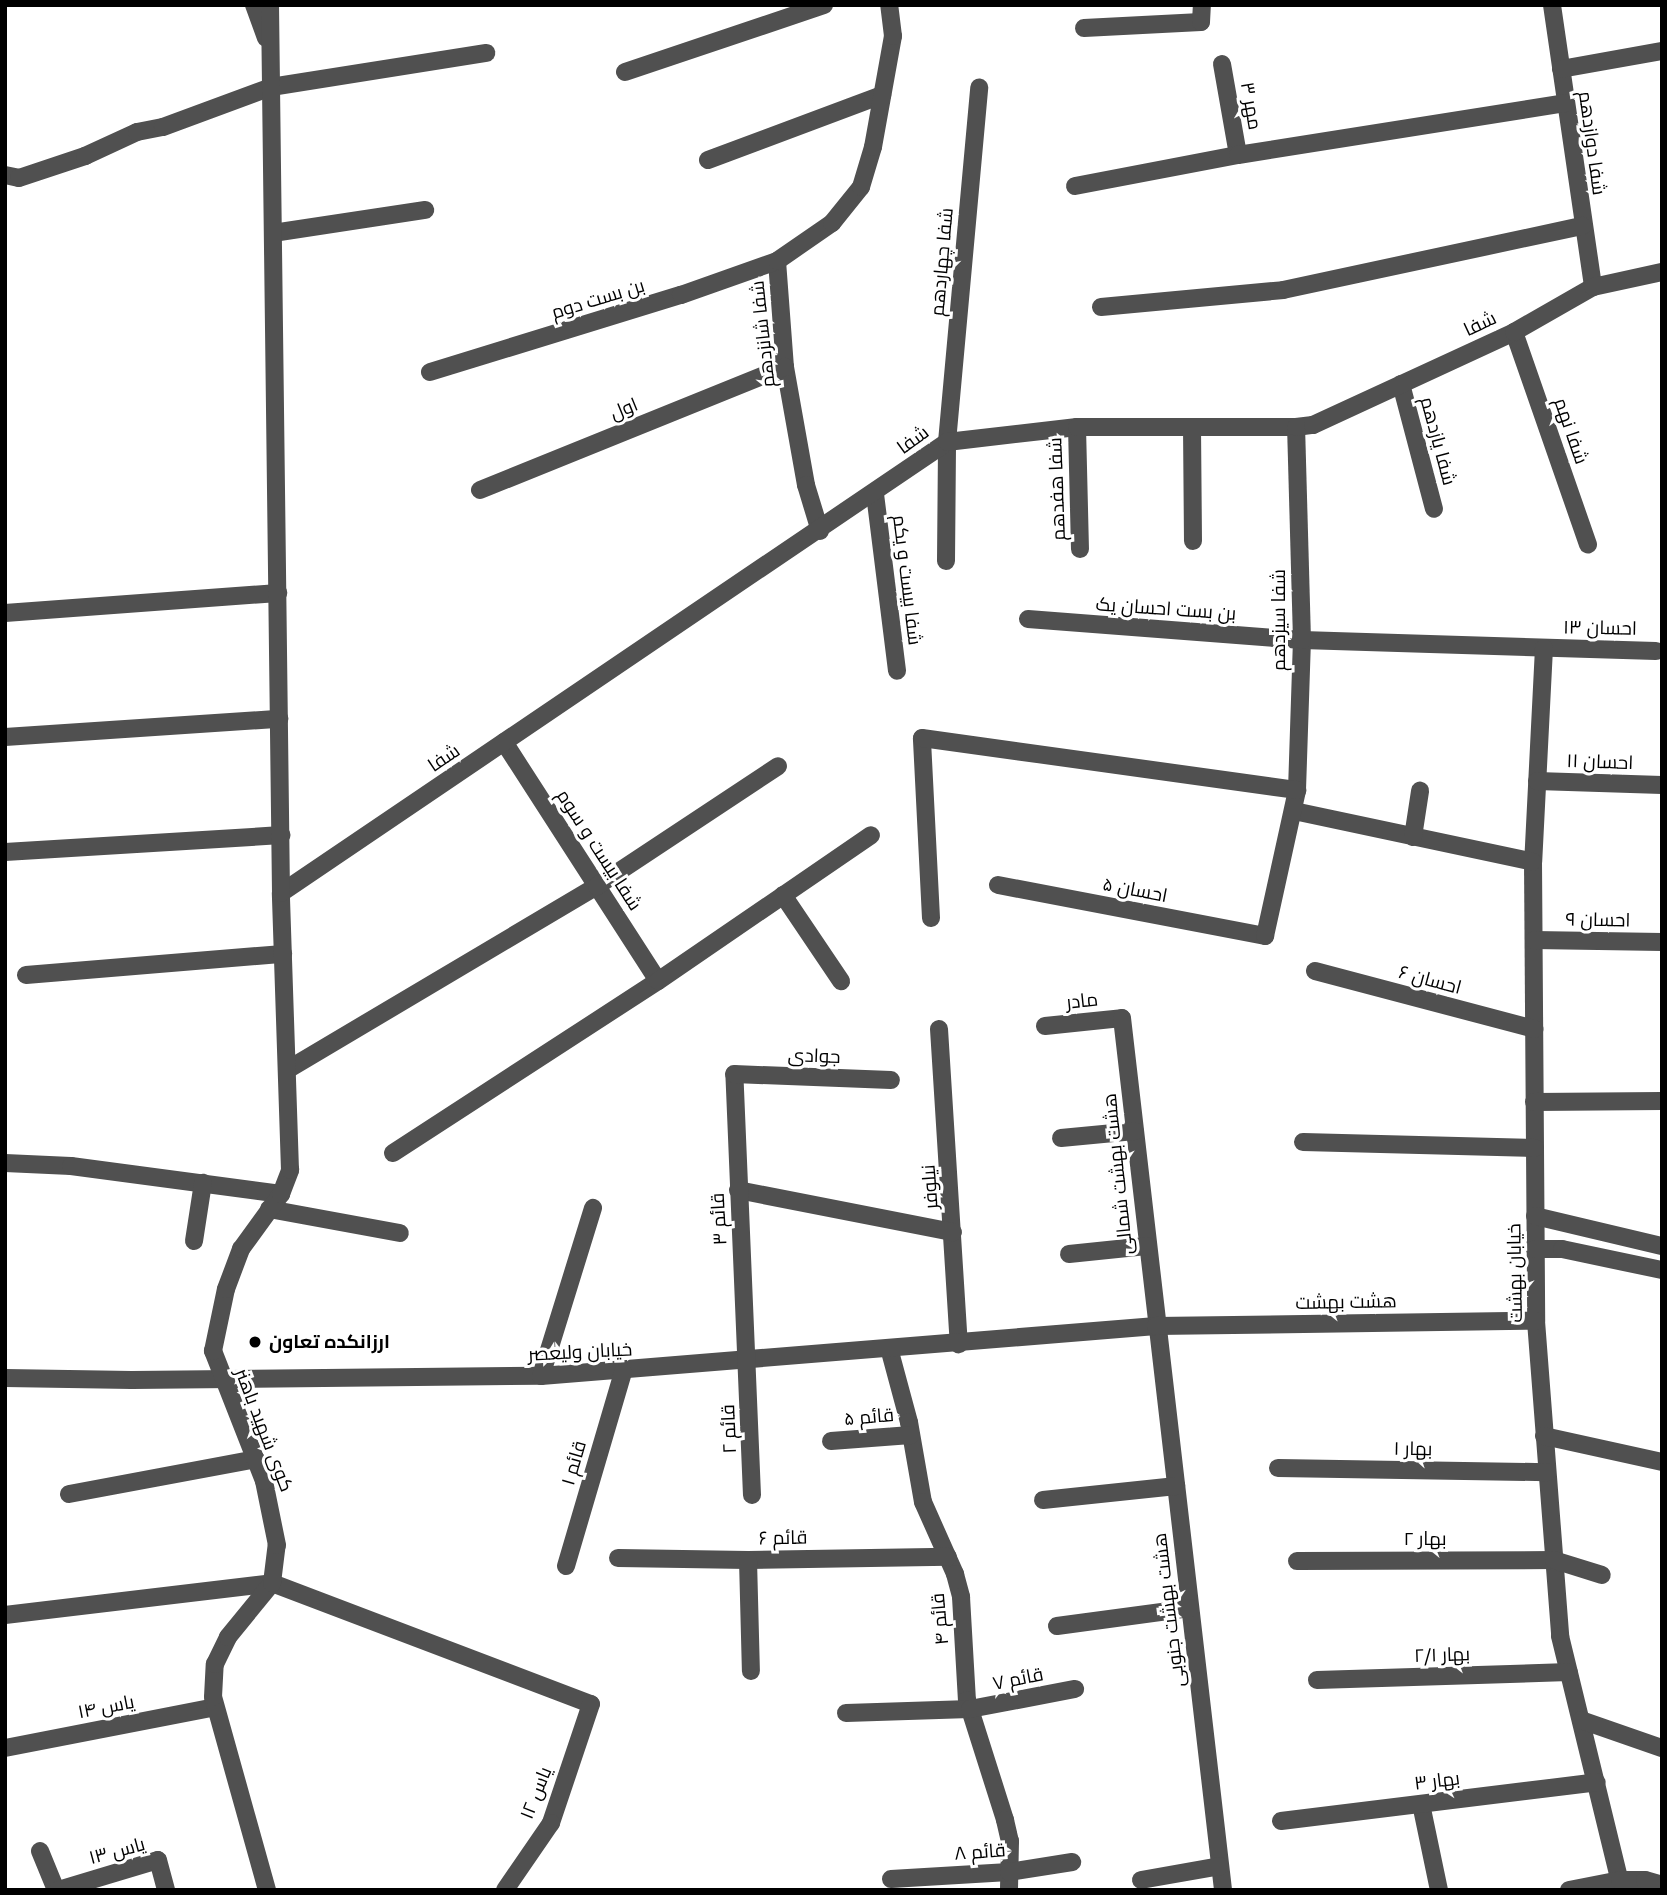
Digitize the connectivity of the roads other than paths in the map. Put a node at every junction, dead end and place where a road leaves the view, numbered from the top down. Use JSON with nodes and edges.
{"nodes":[{"id":1,"x":254,"y":5,"type":"edge"},
{"id":2,"x":270,"y":5,"type":"edge"},
{"id":3,"x":824,"y":5,"type":"edge"},
{"id":4,"x":889,"y":5,"type":"edge"},
{"id":5,"x":1202,"y":5,"type":"edge"},
{"id":6,"x":1552,"y":5,"type":"edge"},
{"id":7,"x":1084,"y":28,"type":"dead end"},
{"id":8,"x":271,"y":51,"type":"junction"},
{"id":9,"x":1662,"y":51,"type":"edge"},
{"id":10,"x":486,"y":53,"type":"dead end"},
{"id":11,"x":1222,"y":64,"type":"dead end"},
{"id":12,"x":1561,"y":69,"type":"junction"},
{"id":13,"x":625,"y":72,"type":"dead end"},
{"id":14,"x":271,"y":87,"type":"junction"},
{"id":15,"x":979,"y":87,"type":"dead end"},
{"id":16,"x":882,"y":95,"type":"junction"},
{"id":17,"x":1565,"y":103,"type":"junction"},
{"id":18,"x":1238,"y":155,"type":"junction"},
{"id":19,"x":708,"y":160,"type":"dead end"},
{"id":20,"x":5,"y":175,"type":"edge"},
{"id":21,"x":1074,"y":186,"type":"dead end"},
{"id":22,"x":425,"y":210,"type":"dead end"},
{"id":23,"x":1582,"y":226,"type":"junction"},
{"id":24,"x":273,"y":233,"type":"junction"},
{"id":25,"x":777,"y":261,"type":"junction"},
{"id":26,"x":1662,"y":272,"type":"edge"},
{"id":27,"x":1593,"y":287,"type":"junction"},
{"id":28,"x":1101,"y":307,"type":"dead end"},
{"id":29,"x":1514,"y":332,"type":"junction"},
{"id":30,"x":785,"y":367,"type":"junction"},
{"id":31,"x":430,"y":372,"type":"dead end"},
{"id":32,"x":1401,"y":384,"type":"junction"},
{"id":33,"x":1077,"y":427,"type":"junction"},
{"id":34,"x":1192,"y":427,"type":"junction"},
{"id":35,"x":1296,"y":428,"type":"junction"},
{"id":36,"x":947,"y":442,"type":"junction"},
{"id":37,"x":480,"y":490,"type":"dead end"},
{"id":38,"x":875,"y":494,"type":"junction"},
{"id":39,"x":1434,"y":509,"type":"dead end"},
{"id":40,"x":820,"y":531,"type":"junction"},
{"id":41,"x":1193,"y":541,"type":"dead end"},
{"id":42,"x":1588,"y":544,"type":"dead end"},
{"id":43,"x":1080,"y":549,"type":"dead end"},
{"id":44,"x":946,"y":561,"type":"dead end"},
{"id":45,"x":278,"y":593,"type":"junction"},
{"id":46,"x":5,"y":613,"type":"edge"},
{"id":47,"x":1028,"y":619,"type":"dead end"},
{"id":48,"x":1301,"y":640,"type":"junction"},
{"id":49,"x":1544,"y":648,"type":"junction"},
{"id":50,"x":1656,"y":651,"type":"dead end"},
{"id":51,"x":897,"y":671,"type":"dead end"},
{"id":52,"x":279,"y":719,"type":"junction"},
{"id":53,"x":5,"y":737,"type":"edge"},
{"id":54,"x":504,"y":743,"type":"junction"},
{"id":55,"x":778,"y":766,"type":"dead end"},
{"id":56,"x":1537,"y":781,"type":"junction"},
{"id":57,"x":1662,"y":785,"type":"edge"},
{"id":58,"x":1297,"y":790,"type":"junction"},
{"id":59,"x":1420,"y":790,"type":"dead end"},
{"id":60,"x":1294,"y":811,"type":"junction"},
{"id":61,"x":281,"y":835,"type":"junction"},
{"id":62,"x":871,"y":835,"type":"dead end"},
{"id":63,"x":1413,"y":836,"type":"junction"},
{"id":64,"x":5,"y":852,"type":"edge"},
{"id":65,"x":1533,"y":862,"type":"junction"},
{"id":66,"x":998,"y":885,"type":"dead end"},
{"id":67,"x":597,"y":886,"type":"junction"},
{"id":68,"x":281,"y":893,"type":"junction"},
{"id":69,"x":783,"y":895,"type":"junction"},
{"id":70,"x":931,"y":918,"type":"dead end"},
{"id":71,"x":1265,"y":936,"type":"joint"},
{"id":72,"x":1534,"y":940,"type":"junction"},
{"id":73,"x":1662,"y":942,"type":"edge"},
{"id":74,"x":283,"y":954,"type":"junction"},
{"id":75,"x":1315,"y":971,"type":"dead end"},
{"id":76,"x":26,"y":975,"type":"dead end"},
{"id":77,"x":658,"y":981,"type":"junction"},
{"id":78,"x":841,"y":981,"type":"dead end"},
{"id":79,"x":1122,"y":1018,"type":"joint"},
{"id":80,"x":1045,"y":1026,"type":"dead end"},
{"id":81,"x":939,"y":1029,"type":"dead end"},
{"id":82,"x":1534,"y":1029,"type":"junction"},
{"id":83,"x":287,"y":1070,"type":"junction"},
{"id":84,"x":734,"y":1074,"type":"joint"},
{"id":85,"x":891,"y":1080,"type":"dead end"},
{"id":86,"x":1662,"y":1101,"type":"edge"},
{"id":87,"x":1534,"y":1102,"type":"junction"},
{"id":88,"x":1135,"y":1131,"type":"junction"},
{"id":89,"x":1061,"y":1138,"type":"dead end"},
{"id":90,"x":1303,"y":1142,"type":"dead end"},
{"id":91,"x":1535,"y":1148,"type":"junction"},
{"id":92,"x":393,"y":1153,"type":"dead end"},
{"id":93,"x":5,"y":1163,"type":"edge"},
{"id":94,"x":203,"y":1183,"type":"junction"},
{"id":95,"x":738,"y":1190,"type":"junction"},
{"id":96,"x":281,"y":1194,"type":"junction"},
{"id":97,"x":593,"y":1208,"type":"dead end"},
{"id":98,"x":269,"y":1209,"type":"junction"},
{"id":99,"x":1535,"y":1216,"type":"junction"},
{"id":100,"x":400,"y":1233,"type":"dead end"},
{"id":101,"x":953,"y":1233,"type":"junction"},
{"id":102,"x":194,"y":1241,"type":"dead end"},
{"id":103,"x":1147,"y":1246,"type":"junction"},
{"id":104,"x":1662,"y":1246,"type":"edge"},
{"id":105,"x":1535,"y":1249,"type":"junction"},
{"id":106,"x":1069,"y":1254,"type":"dead end"},
{"id":107,"x":1662,"y":1270,"type":"edge"},
{"id":108,"x":1536,"y":1321,"type":"junction"},
{"id":109,"x":1156,"y":1325,"type":"junction"},
{"id":110,"x":959,"y":1344,"type":"junction"},
{"id":111,"x":889,"y":1348,"type":"junction"},
{"id":112,"x":747,"y":1361,"type":"junction"},
{"id":113,"x":622,"y":1371,"type":"junction"},
{"id":114,"x":541,"y":1376,"type":"junction"},
{"id":115,"x":5,"y":1378,"type":"edge"},
{"id":116,"x":222,"y":1379,"type":"junction"},
{"id":117,"x":911,"y":1435,"type":"junction"},
{"id":118,"x":1544,"y":1436,"type":"junction"},
{"id":119,"x":831,"y":1441,"type":"dead end"},
{"id":120,"x":256,"y":1458,"type":"junction"},
{"id":121,"x":1662,"y":1462,"type":"edge"},
{"id":122,"x":1278,"y":1468,"type":"dead end"},
{"id":123,"x":1547,"y":1472,"type":"junction"},
{"id":124,"x":1176,"y":1486,"type":"junction"},
{"id":125,"x":69,"y":1494,"type":"dead end"},
{"id":126,"x":752,"y":1495,"type":"dead end"},
{"id":127,"x":1043,"y":1500,"type":"dead end"},
{"id":128,"x":948,"y":1557,"type":"junction"},
{"id":129,"x":618,"y":1558,"type":"dead end"},
{"id":130,"x":748,"y":1560,"type":"junction"},
{"id":131,"x":1554,"y":1560,"type":"junction"},
{"id":132,"x":1297,"y":1561,"type":"dead end"},
{"id":133,"x":566,"y":1566,"type":"dead end"},
{"id":134,"x":1602,"y":1575,"type":"dead end"},
{"id":135,"x":272,"y":1583,"type":"junction"},
{"id":136,"x":1190,"y":1608,"type":"junction"},
{"id":137,"x":5,"y":1615,"type":"edge"},
{"id":138,"x":1057,"y":1626,"type":"dead end"},
{"id":139,"x":751,"y":1671,"type":"dead end"},
{"id":140,"x":1569,"y":1672,"type":"junction"},
{"id":141,"x":1317,"y":1680,"type":"dead end"},
{"id":142,"x":1075,"y":1689,"type":"dead end"},
{"id":143,"x":215,"y":1707,"type":"junction"},
{"id":144,"x":970,"y":1709,"type":"junction"},
{"id":145,"x":846,"y":1713,"type":"dead end"},
{"id":146,"x":1581,"y":1720,"type":"junction"},
{"id":147,"x":5,"y":1748,"type":"edge"},
{"id":148,"x":1662,"y":1748,"type":"edge"},
{"id":149,"x":1597,"y":1782,"type":"junction"},
{"id":150,"x":1421,"y":1804,"type":"junction"},
{"id":151,"x":1282,"y":1821,"type":"dead end"},
{"id":152,"x":40,"y":1852,"type":"dead end"},
{"id":153,"x":1072,"y":1862,"type":"dead end"},
{"id":154,"x":1220,"y":1866,"type":"junction"},
{"id":155,"x":891,"y":1879,"type":"dead end"},
{"id":156,"x":1141,"y":1880,"type":"dead end"},
{"id":157,"x":1009,"y":1881,"type":"edge"},
{"id":158,"x":1621,"y":1885,"type":"edge"},
{"id":159,"x":1662,"y":1885,"type":"edge"},
{"id":160,"x":57,"y":1890,"type":"edge"},
{"id":161,"x":166,"y":1890,"type":"edge"},
{"id":162,"x":267,"y":1890,"type":"edge"},
{"id":163,"x":505,"y":1890,"type":"edge"},
{"id":164,"x":1223,"y":1890,"type":"edge"},
{"id":165,"x":1439,"y":1890,"type":"edge"},
{"id":166,"x":1569,"y":1890,"type":"edge"}],
"edges":[{"from":1,"to":8,"type":"street"},
{"from":2,"to":8,"type":"street","name":"کوی شهید باهنر"},
{"from":3,"to":13,"type":"street"},
{"from":4,"to":16,"type":"street","name":"شفا شانزدهم"},
{"from":5,"to":7,"type":"street"},
{"from":6,"to":12,"type":"street","name":"شفا دوازدهم"},
{"from":8,"to":14,"type":"street","name":"کوی شهید باهنر"},
{"from":9,"to":12,"type":"street"},
{"from":10,"to":14,"type":"street"},
{"from":11,"to":18,"type":"street","name":"مهر ۳"},
{"from":12,"to":17,"type":"street","name":"شفا دوازدهم"},
{"from":14,"to":20,"type":"street"},
{"from":14,"to":24,"type":"street","name":"کوی شهید باهنر"},
{"from":15,"to":36,"type":"street","name":"شفا چهاردهم"},
{"from":16,"to":19,"type":"street"},
{"from":16,"to":25,"type":"street","name":"شفا شانزدهم"},
{"from":17,"to":18,"type":"street"},
{"from":17,"to":23,"type":"street","name":"شفا دوازدهم"},
{"from":18,"to":21,"type":"street"},
{"from":22,"to":24,"type":"street"},
{"from":23,"to":27,"type":"street","name":"شفا دوازدهم"},
{"from":23,"to":28,"type":"street"},
{"from":24,"to":45,"type":"street","name":"کوی شهید باهنر"},
{"from":25,"to":30,"type":"street","name":"شفا شانزدهم"},
{"from":25,"to":31,"type":"street","name":"بن بست دوم"},
{"from":26,"to":27,"type":"street","name":"شفا"},
{"from":27,"to":29,"type":"street","name":"شفا"},
{"from":29,"to":32,"type":"street","name":"شفا"},
{"from":29,"to":42,"type":"street","name":"شفا نهم"},
{"from":30,"to":37,"type":"street","name":"اول"},
{"from":30,"to":40,"type":"street","name":"شفا شانزدهم"},
{"from":32,"to":35,"type":"street","name":"شفا"},
{"from":32,"to":39,"type":"street","name":"شفا یازدهم"},
{"from":33,"to":34,"type":"street","name":"شفا"},
{"from":33,"to":36,"type":"street","name":"شفا"},
{"from":33,"to":43,"type":"street","name":"شفا هفدهم"},
{"from":34,"to":35,"type":"street","name":"شفا"},
{"from":34,"to":41,"type":"street"},
{"from":35,"to":48,"type":"street","name":"شفا سیزدهم"},
{"from":36,"to":38,"type":"street","name":"شفا"},
{"from":36,"to":44,"type":"street","name":"شفا چهاردهم"},
{"from":38,"to":40,"type":"street","name":"شفا"},
{"from":38,"to":51,"type":"street","name":"شفا بیست و یکم"},
{"from":40,"to":54,"type":"street","name":"شفا"},
{"from":45,"to":46,"type":"street"},
{"from":45,"to":52,"type":"street","name":"کوی شهید باهنر"},
{"from":47,"to":48,"type":"street","name":"بن بست احسان یک"},
{"from":48,"to":49,"type":"street","name":"بن بست احسان یک"},
{"from":48,"to":58,"type":"street","name":"شفا سیزدهم"},
{"from":49,"to":50,"type":"street","name":"احسان ۱۳"},
{"from":49,"to":56,"type":"street","name":"خیابان بهشت"},
{"from":52,"to":53,"type":"street"},
{"from":52,"to":61,"type":"street","name":"کوی شهید باهنر"},
{"from":54,"to":67,"type":"street","name":"شفا بیست و سوم"},
{"from":54,"to":68,"type":"street","name":"شفا"},
{"from":55,"to":67,"type":"street"},
{"from":56,"to":57,"type":"street","name":"احسان ۱۱"},
{"from":56,"to":65,"type":"street","name":"خیابان بهشت"},
{"from":58,"to":60,"type":"street","name":"شفا سیزدهم"},
{"from":58,"to":70,"type":"street"},
{"from":59,"to":63,"type":"street"},
{"from":60,"to":63,"type":"street"},
{"from":60,"to":71,"type":"street","name":"شفا سیزدهم"},
{"from":61,"to":64,"type":"street"},
{"from":61,"to":68,"type":"street","name":"کوی شهید باهنر"},
{"from":62,"to":69,"type":"street"},
{"from":63,"to":65,"type":"street"},
{"from":65,"to":72,"type":"street","name":"خیابان بهشت"},
{"from":66,"to":71,"type":"street","name":"احسان ۵"},
{"from":67,"to":77,"type":"street","name":"شفا بیست و سوم"},
{"from":67,"to":83,"type":"street"},
{"from":68,"to":74,"type":"street","name":"کوی شهید باهنر"},
{"from":69,"to":77,"type":"street"},
{"from":69,"to":78,"type":"street"},
{"from":72,"to":73,"type":"street","name":"احسان ۹"},
{"from":72,"to":82,"type":"street","name":"خیابان بهشت"},
{"from":74,"to":76,"type":"street"},
{"from":74,"to":83,"type":"street","name":"کوی شهید باهنر"},
{"from":75,"to":82,"type":"street","name":"احسان ۶"},
{"from":77,"to":92,"type":"street"},
{"from":79,"to":80,"type":"street","name":"مادر"},
{"from":79,"to":88,"type":"street","name":"هشت بهشت شمالی"},
{"from":81,"to":101,"type":"street","name":"نیلوفر"},
{"from":82,"to":87,"type":"street","name":"خیابان بهشت"},
{"from":83,"to":96,"type":"street","name":"کوی شهید باهنر"},
{"from":84,"to":85,"type":"street","name":"جوادی"},
{"from":84,"to":95,"type":"street","name":"قائم ۳"},
{"from":86,"to":87,"type":"street"},
{"from":87,"to":91,"type":"street","name":"خیابان بهشت"},
{"from":88,"to":89,"type":"street"},
{"from":88,"to":103,"type":"street","name":"هشت بهشت شمالی"},
{"from":90,"to":91,"type":"street"},
{"from":91,"to":99,"type":"street","name":"خیابان بهشت"},
{"from":93,"to":94,"type":"street"},
{"from":94,"to":96,"type":"street"},
{"from":94,"to":102,"type":"street"},
{"from":95,"to":101,"type":"street"},
{"from":95,"to":112,"type":"street","name":"قائم ۳"},
{"from":96,"to":98,"type":"street","name":"کوی شهید باهنر"},
{"from":97,"to":114,"type":"street"},
{"from":98,"to":100,"type":"street"},
{"from":98,"to":116,"type":"street","name":"کوی شهید باهنر"},
{"from":99,"to":104,"type":"street"},
{"from":99,"to":105,"type":"street","name":"خیابان بهشت"},
{"from":101,"to":110,"type":"street","name":"نیلوفر"},
{"from":103,"to":106,"type":"street"},
{"from":103,"to":109,"type":"street","name":"هشت بهشت شمالی"},
{"from":105,"to":107,"type":"street"},
{"from":105,"to":108,"type":"street","name":"خیابان بهشت"},
{"from":108,"to":109,"type":"street","name":"هشت بهشت"},
{"from":108,"to":118,"type":"street","name":"خیابان بهشت"},
{"from":109,"to":110,"type":"street","name":"خیابان ولیعصر"},
{"from":109,"to":124,"type":"street","name":"هشت بهشت جنوبی"},
{"from":110,"to":111,"type":"street","name":"خیابان ولیعصر"},
{"from":111,"to":112,"type":"street","name":"خیابان ولیعصر"},
{"from":111,"to":117,"type":"street","name":"قائم ۴"},
{"from":112,"to":113,"type":"street","name":"خیابان ولیعصر"},
{"from":112,"to":126,"type":"street","name":"قائم ۲"},
{"from":113,"to":114,"type":"street","name":"خیابان ولیعصر"},
{"from":113,"to":133,"type":"street","name":"قائم ۱"},
{"from":114,"to":116,"type":"street","name":"خیابان ولیعصر"},
{"from":115,"to":116,"type":"street","name":"خیابان ولیعصر"},
{"from":116,"to":120,"type":"street","name":"کوی شهید باهنر"},
{"from":117,"to":119,"type":"street","name":"قائم ۵"},
{"from":117,"to":128,"type":"street","name":"قائم ۴"},
{"from":118,"to":121,"type":"street"},
{"from":118,"to":123,"type":"street","name":"خیابان بهشت"},
{"from":120,"to":125,"type":"street"},
{"from":120,"to":135,"type":"street","name":"کوی شهید باهنر"},
{"from":122,"to":123,"type":"street","name":"بهار ۱"},
{"from":123,"to":131,"type":"street","name":"خیابان بهشت"},
{"from":124,"to":127,"type":"street"},
{"from":124,"to":136,"type":"street","name":"هشت بهشت جنوبی"},
{"from":128,"to":130,"type":"street","name":"قائم ۶"},
{"from":128,"to":144,"type":"street","name":"قائم ۴"},
{"from":129,"to":130,"type":"street","name":"قائم ۶"},
{"from":130,"to":139,"type":"street"},
{"from":131,"to":132,"type":"street","name":"بهار ۲"},
{"from":131,"to":134,"type":"street","name":"بهار ۲"},
{"from":131,"to":140,"type":"street","name":"خیابان بهشت"},
{"from":135,"to":137,"type":"street"},
{"from":135,"to":143,"type":"street"},
{"from":135,"to":163,"type":"street","name":"یاس ۱۲"},
{"from":136,"to":138,"type":"street"},
{"from":136,"to":154,"type":"street","name":"هشت بهشت جنوبی"},
{"from":140,"to":141,"type":"street","name":"بهار ۲/۱"},
{"from":140,"to":146,"type":"street","name":"خیابان بهشت"},
{"from":142,"to":144,"type":"street","name":"قائم ۷"},
{"from":143,"to":147,"type":"street","name":"یاس ۱۴"},
{"from":143,"to":162,"type":"street"},
{"from":144,"to":145,"type":"street","name":"قائم ۷"},
{"from":144,"to":157,"type":"street","name":"قائم ۴"},
{"from":146,"to":148,"type":"street"},
{"from":146,"to":149,"type":"street","name":"خیابان بهشت"},
{"from":149,"to":150,"type":"street","name":"بهار ۳"},
{"from":149,"to":158,"type":"street","name":"خیابان بهشت"},
{"from":150,"to":151,"type":"street","name":"بهار ۳"},
{"from":150,"to":165,"type":"street"},
{"from":152,"to":160,"type":"street"},
{"from":153,"to":157,"type":"street","name":"قائم ۸"},
{"from":154,"to":156,"type":"street"},
{"from":154,"to":164,"type":"street","name":"هشت بهشت جنوبی"},
{"from":155,"to":157,"type":"street","name":"قائم ۸"},
{"from":158,"to":159,"type":"street"},
{"from":158,"to":166,"type":"street"},
{"from":160,"to":161,"type":"street","name":"یاس ۱۳"}]}
